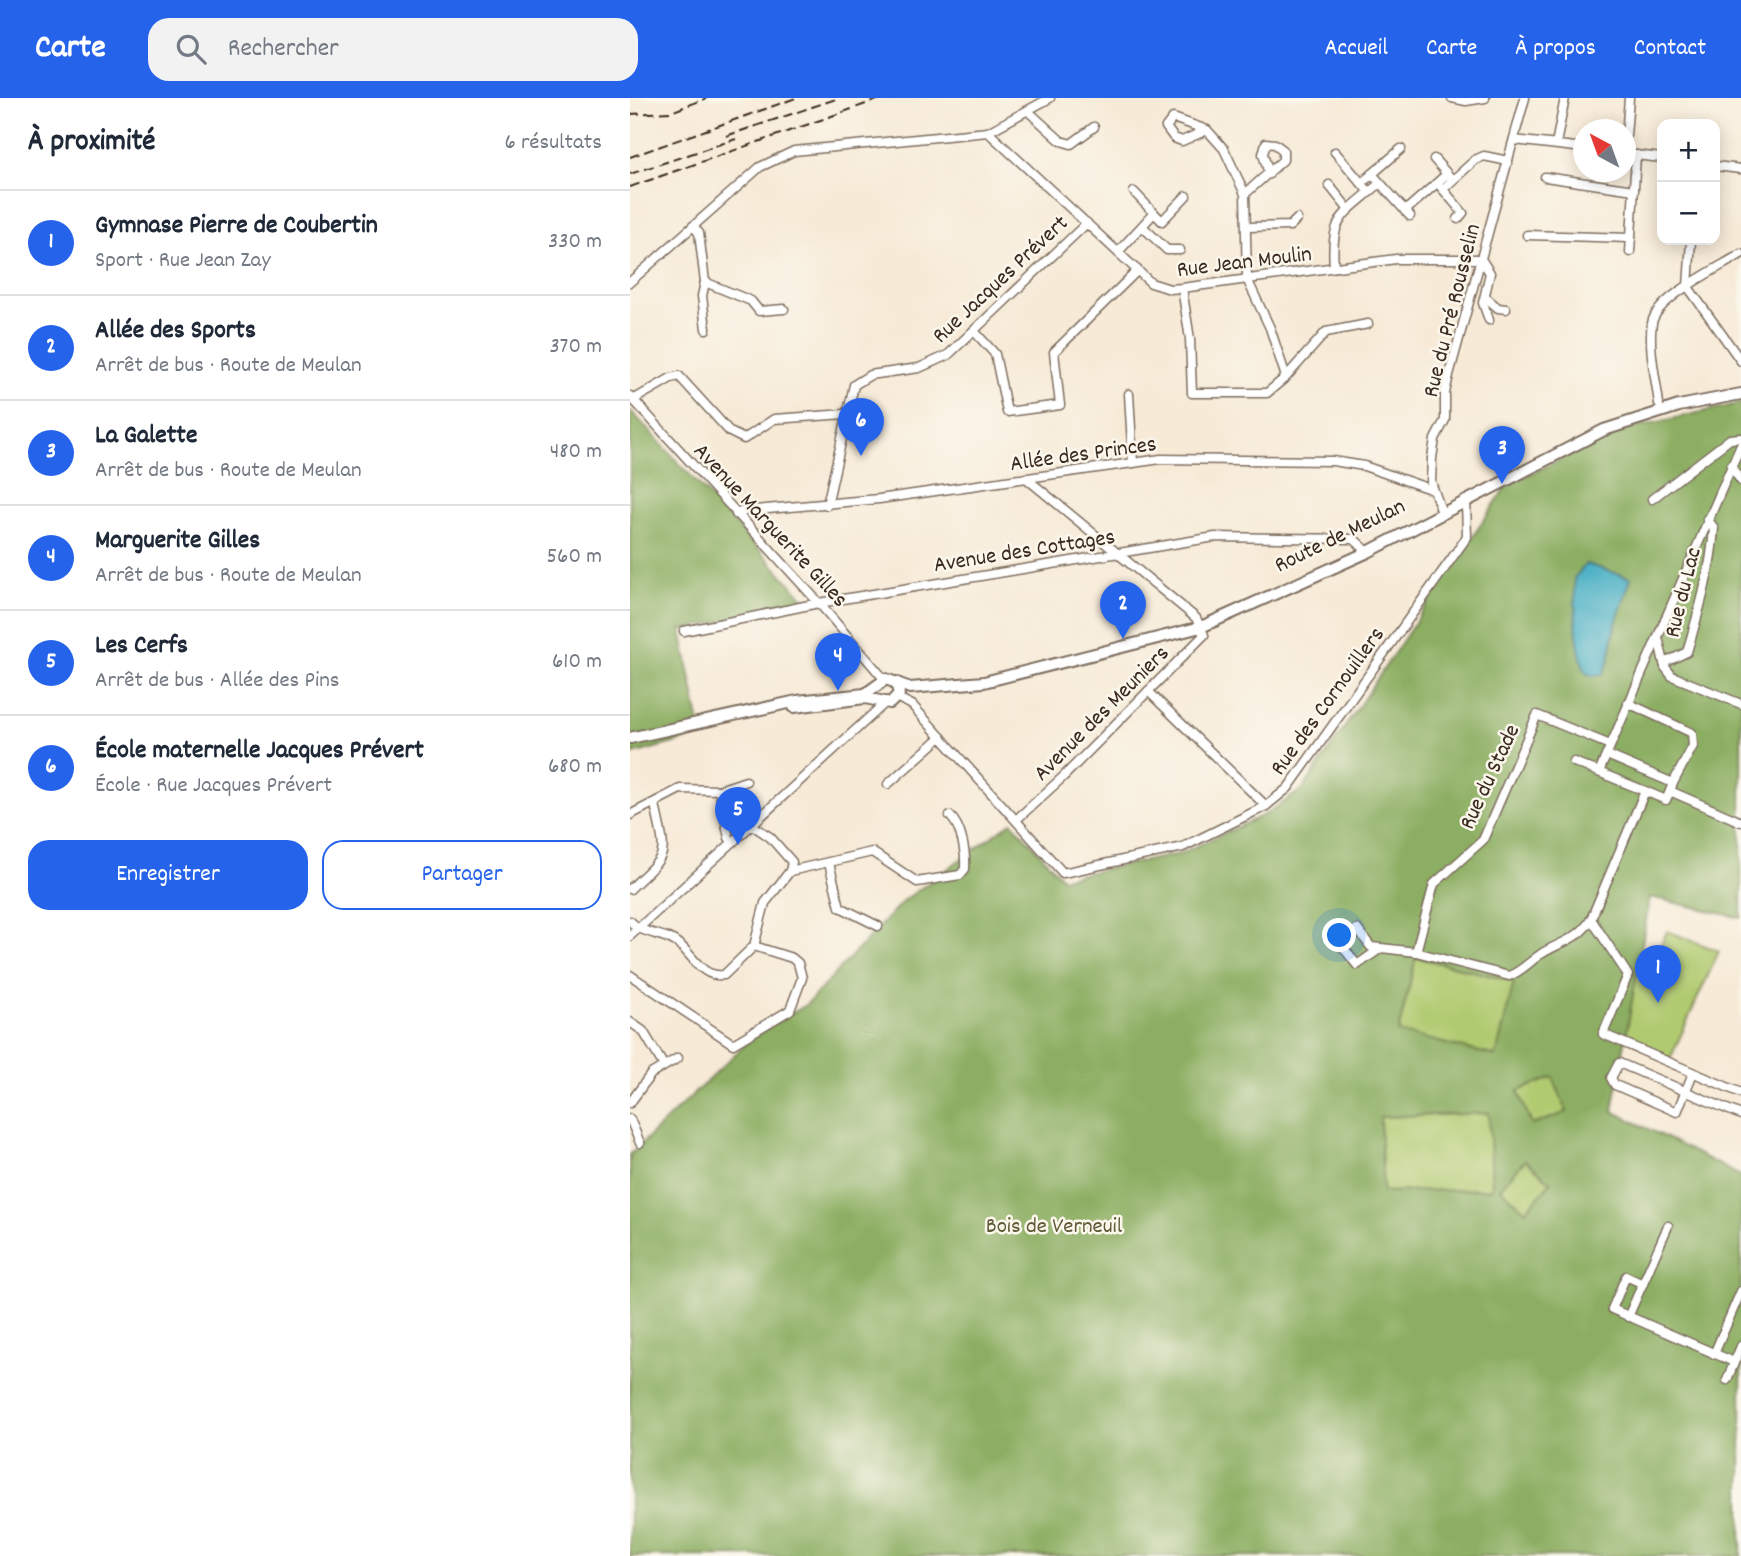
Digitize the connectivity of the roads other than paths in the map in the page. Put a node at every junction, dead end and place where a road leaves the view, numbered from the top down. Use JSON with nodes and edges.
{"nodes":[{"id":1,"x":1050,"y":98,"type":"edge"},
{"id":2,"x":1452,"y":98,"type":"edge"},
{"id":3,"x":1485,"y":98,"type":"edge"},
{"id":4,"x":1525,"y":98,"type":"edge"},
{"id":5,"x":1565,"y":98,"type":"edge"},
{"id":6,"x":1629,"y":98,"type":"edge"},
{"id":7,"x":1466,"y":99,"type":"edge"},
{"id":8,"x":1028,"y":111,"type":"junction"},
{"id":9,"x":1627,"y":119,"type":"edge"},
{"id":10,"x":1094,"y":127,"type":"dead end"},
{"id":11,"x":1207,"y":130,"type":"dead end"},
{"id":12,"x":988,"y":132,"type":"junction"},
{"id":13,"x":1514,"y":140,"type":"junction"},
{"id":14,"x":1556,"y":144,"type":"junction"},
{"id":15,"x":1573,"y":146,"type":"edge"},
{"id":16,"x":1401,"y":149,"type":"dead end"},
{"id":17,"x":1335,"y":152,"type":"dead end"},
{"id":18,"x":1636,"y":155,"type":"edge"},
{"id":19,"x":1657,"y":157,"type":"edge"},
{"id":20,"x":1434,"y":159,"type":"dead end"},
{"id":21,"x":1508,"y":161,"type":"junction"},
{"id":22,"x":1720,"y":167,"type":"edge"},
{"id":23,"x":1741,"y":169,"type":"edge"},
{"id":24,"x":1269,"y":174,"type":"dead end"},
{"id":25,"x":1372,"y":174,"type":"junction"},
{"id":26,"x":1450,"y":177,"type":"junction"},
{"id":27,"x":1545,"y":177,"type":"dead end"},
{"id":28,"x":1634,"y":182,"type":"edge"},
{"id":29,"x":1362,"y":183,"type":"junction"},
{"id":30,"x":1380,"y":183,"type":"junction"},
{"id":31,"x":1329,"y":185,"type":"dead end"},
{"id":32,"x":1440,"y":186,"type":"junction"},
{"id":33,"x":1634,"y":190,"type":"junction"},
{"id":34,"x":1134,"y":192,"type":"dead end"},
{"id":35,"x":1369,"y":192,"type":"junction"},
{"id":36,"x":1245,"y":194,"type":"junction"},
{"id":37,"x":1186,"y":196,"type":"dead end"},
{"id":38,"x":1349,"y":210,"type":"junction"},
{"id":39,"x":1154,"y":213,"type":"junction"},
{"id":40,"x":1458,"y":219,"type":"dead end"},
{"id":41,"x":1087,"y":223,"type":"junction"},
{"id":42,"x":693,"y":226,"type":"junction"},
{"id":43,"x":1142,"y":226,"type":"junction"},
{"id":44,"x":1248,"y":227,"type":"junction"},
{"id":45,"x":1297,"y":233,"type":"dead end"},
{"id":46,"x":1527,"y":235,"type":"dead end"},
{"id":47,"x":1631,"y":238,"type":"junction"},
{"id":48,"x":1691,"y":245,"type":"edge"},
{"id":49,"x":1180,"y":250,"type":"dead end"},
{"id":50,"x":1118,"y":251,"type":"junction"},
{"id":51,"x":1630,"y":252,"type":"dead end"},
{"id":52,"x":1741,"y":254,"type":"edge"},
{"id":53,"x":1481,"y":259,"type":"junction"},
{"id":54,"x":1334,"y":267,"type":"junction"},
{"id":55,"x":1138,"y":271,"type":"junction"},
{"id":56,"x":1247,"y":279,"type":"junction"},
{"id":57,"x":630,"y":282,"type":"edge"},
{"id":58,"x":705,"y":282,"type":"junction"},
{"id":59,"x":1688,"y":287,"type":"junction"},
{"id":60,"x":1182,"y":288,"type":"junction"},
{"id":61,"x":1485,"y":297,"type":"junction"},
{"id":62,"x":784,"y":309,"type":"dead end"},
{"id":63,"x":1506,"y":309,"type":"dead end"},
{"id":64,"x":1489,"y":320,"type":"dead end"},
{"id":65,"x":1368,"y":324,"type":"dead end"},
{"id":66,"x":706,"y":329,"type":"dead end"},
{"id":67,"x":974,"y":331,"type":"junction"},
{"id":68,"x":1741,"y":361,"type":"edge"},
{"id":69,"x":1286,"y":377,"type":"junction"},
{"id":70,"x":1741,"y":387,"type":"edge"},
{"id":71,"x":1129,"y":394,"type":"dead end"},
{"id":72,"x":1741,"y":394,"type":"edge"},
{"id":73,"x":632,"y":398,"type":"edge"},
{"id":74,"x":1659,"y":404,"type":"junction"},
{"id":75,"x":846,"y":414,"type":"junction"},
{"id":76,"x":1741,"y":438,"type":"edge"},
{"id":77,"x":1741,"y":445,"type":"edge"},
{"id":78,"x":1133,"y":463,"type":"junction"},
{"id":79,"x":1731,"y":466,"type":"junction"},
{"id":80,"x":1026,"y":478,"type":"junction"},
{"id":81,"x":1741,"y":481,"type":"edge"},
{"id":82,"x":1433,"y":490,"type":"junction"},
{"id":83,"x":1652,"y":499,"type":"dead end"},
{"id":84,"x":1466,"y":500,"type":"junction"},
{"id":85,"x":827,"y":505,"type":"junction"},
{"id":86,"x":1441,"y":510,"type":"junction"},
{"id":87,"x":736,"y":514,"type":"junction"},
{"id":88,"x":1707,"y":519,"type":"junction"},
{"id":89,"x":1366,"y":550,"type":"junction"},
{"id":90,"x":1118,"y":553,"type":"junction"},
{"id":91,"x":819,"y":603,"type":"junction"},
{"id":92,"x":1200,"y":625,"type":"junction"},
{"id":93,"x":684,"y":631,"type":"dead end"},
{"id":94,"x":1658,"y":634,"type":"junction"},
{"id":95,"x":1664,"y":663,"type":"junction"},
{"id":96,"x":885,"y":682,"type":"junction"},
{"id":97,"x":917,"y":688,"type":"junction"},
{"id":98,"x":1148,"y":691,"type":"junction"},
{"id":99,"x":898,"y":697,"type":"junction"},
{"id":100,"x":883,"y":702,"type":"junction"},
{"id":101,"x":1628,"y":703,"type":"junction"},
{"id":102,"x":1741,"y":704,"type":"edge"},
{"id":103,"x":912,"y":705,"type":"junction"},
{"id":104,"x":746,"y":712,"type":"junction"},
{"id":105,"x":670,"y":729,"type":"junction"},
{"id":106,"x":941,"y":737,"type":"junction"},
{"id":107,"x":630,"y":738,"type":"edge"},
{"id":108,"x":630,"y":743,"type":"edge"},
{"id":109,"x":1610,"y":745,"type":"junction"},
{"id":110,"x":1607,"y":755,"type":"junction"},
{"id":111,"x":1574,"y":762,"type":"dead end"},
{"id":112,"x":1598,"y":772,"type":"junction"},
{"id":113,"x":746,"y":782,"type":"dead end"},
{"id":114,"x":888,"y":784,"type":"dead end"},
{"id":115,"x":1672,"y":787,"type":"junction"},
{"id":116,"x":719,"y":790,"type":"junction"},
{"id":117,"x":1645,"y":792,"type":"junction"},
{"id":118,"x":654,"y":804,"type":"junction"},
{"id":119,"x":1266,"y":806,"type":"junction"},
{"id":120,"x":630,"y":815,"type":"edge"},
{"id":121,"x":950,"y":816,"type":"dead end"},
{"id":122,"x":1016,"y":820,"type":"junction"},
{"id":123,"x":1741,"y":822,"type":"edge"},
{"id":124,"x":752,"y":825,"type":"junction"},
{"id":125,"x":733,"y":842,"type":"junction"},
{"id":126,"x":829,"y":863,"type":"junction"},
{"id":127,"x":790,"y":871,"type":"junction"},
{"id":128,"x":630,"y":889,"type":"edge"},
{"id":129,"x":1591,"y":919,"type":"junction"},
{"id":130,"x":630,"y":921,"type":"edge"},
{"id":131,"x":878,"y":926,"type":"dead end"},
{"id":132,"x":638,"y":929,"type":"junction"},
{"id":133,"x":630,"y":936,"type":"edge"},
{"id":134,"x":754,"y":946,"type":"junction"},
{"id":135,"x":1381,"y":947,"type":"junction"},
{"id":136,"x":1416,"y":952,"type":"junction"},
{"id":137,"x":630,"y":975,"type":"edge"},
{"id":138,"x":630,"y":1022,"type":"edge"},
{"id":139,"x":678,"y":1058,"type":"dead end"},
{"id":140,"x":664,"y":1066,"type":"junction"},
{"id":141,"x":1693,"y":1073,"type":"junction"},
{"id":142,"x":1686,"y":1092,"type":"junction"},
{"id":143,"x":1741,"y":1093,"type":"edge"},
{"id":144,"x":630,"y":1103,"type":"edge"},
{"id":145,"x":1741,"y":1115,"type":"edge"},
{"id":146,"x":630,"y":1119,"type":"edge"},
{"id":147,"x":640,"y":1143,"type":"dead end"},
{"id":148,"x":1668,"y":1226,"type":"dead end"},
{"id":149,"x":1643,"y":1284,"type":"junction"},
{"id":150,"x":1741,"y":1291,"type":"edge"},
{"id":151,"x":1628,"y":1317,"type":"junction"},
{"id":152,"x":1741,"y":1346,"type":"edge"},
{"id":153,"x":1714,"y":1354,"type":"junction"},
{"id":154,"x":1734,"y":1362,"type":"junction"},
{"id":155,"x":1727,"y":1380,"type":"dead end"}],
"edges":[{"from":1,"to":8,"type":"street"},
{"from":2,"to":7,"type":"street"},
{"from":3,"to":7,"type":"street"},
{"from":4,"to":13,"type":"street","name":"Rue du Pré Rousselin"},
{"from":5,"to":14,"type":"street"},
{"from":6,"to":9,"type":"street"},
{"from":8,"to":10,"type":"street"},
{"from":8,"to":12,"type":"street"},
{"from":11,"to":36,"type":"street"},
{"from":12,"to":41,"type":"street","name":"Rue Jean Moulin"},
{"from":12,"to":42,"type":"street"},
{"from":13,"to":14,"type":"street"},
{"from":13,"to":21,"type":"street","name":"Rue du Pré Rousselin"},
{"from":14,"to":15,"type":"street"},
{"from":16,"to":25,"type":"street"},
{"from":17,"to":29,"type":"street"},
{"from":18,"to":19,"type":"street"},
{"from":20,"to":26,"type":"street"},
{"from":21,"to":26,"type":"street"},
{"from":21,"to":53,"type":"street","name":"Rue du Pré Rousselin"},
{"from":22,"to":23,"type":"street"},
{"from":24,"to":36,"type":"street"},
{"from":25,"to":29,"type":"street"},
{"from":25,"to":30,"type":"street"},
{"from":26,"to":32,"type":"street"},
{"from":27,"to":33,"type":"street"},
{"from":28,"to":33,"type":"street"},
{"from":29,"to":35,"type":"street"},
{"from":30,"to":32,"type":"street"},
{"from":30,"to":35,"type":"street"},
{"from":31,"to":38,"type":"street"},
{"from":32,"to":40,"type":"street"},
{"from":33,"to":47,"type":"street"},
{"from":34,"to":39,"type":"street"},
{"from":35,"to":38,"type":"street"},
{"from":36,"to":44,"type":"street"},
{"from":37,"to":39,"type":"street"},
{"from":38,"to":54,"type":"street"},
{"from":39,"to":43,"type":"street"},
{"from":41,"to":50,"type":"street","name":"Rue Jean Moulin"},
{"from":41,"to":67,"type":"street","name":"Rue Jacques Prévert"},
{"from":42,"to":57,"type":"street"},
{"from":42,"to":58,"type":"street"},
{"from":43,"to":49,"type":"street"},
{"from":43,"to":50,"type":"street"},
{"from":44,"to":45,"type":"street"},
{"from":44,"to":56,"type":"street"},
{"from":46,"to":47,"type":"street"},
{"from":47,"to":51,"type":"street"},
{"from":48,"to":59,"type":"street"},
{"from":50,"to":55,"type":"street","name":"Rue Jean Moulin"},
{"from":52,"to":59,"type":"street"},
{"from":53,"to":54,"type":"street","name":"Rue Jean Moulin"},
{"from":53,"to":61,"type":"street"},
{"from":53,"to":82,"type":"street","name":"Rue du Pré Rousselin"},
{"from":54,"to":56,"type":"street","name":"Rue Jean Moulin"},
{"from":55,"to":60,"type":"street","name":"Rue Jean Moulin"},
{"from":55,"to":67,"type":"street"},
{"from":56,"to":60,"type":"street","name":"Rue Jean Moulin"},
{"from":56,"to":69,"type":"street"},
{"from":58,"to":62,"type":"street"},
{"from":58,"to":66,"type":"street"},
{"from":59,"to":68,"type":"street"},
{"from":59,"to":74,"type":"street"},
{"from":60,"to":69,"type":"street"},
{"from":61,"to":63,"type":"street"},
{"from":61,"to":64,"type":"street"},
{"from":65,"to":69,"type":"street"},
{"from":67,"to":75,"type":"street","name":"Rue Jacques Prévert"},
{"from":70,"to":74,"type":"main road","name":"Route de Meulan"},
{"from":71,"to":78,"type":"street"},
{"from":72,"to":84,"type":"main road","name":"Route de Meulan"},
{"from":73,"to":75,"type":"street"},
{"from":73,"to":87,"type":"street","name":"Avenue Marguerite Gilles"},
{"from":74,"to":86,"type":"main road","name":"Route de Meulan"},
{"from":75,"to":85,"type":"street","name":"Rue Jacques Prévert"},
{"from":76,"to":83,"type":"street"},
{"from":77,"to":79,"type":"street"},
{"from":78,"to":80,"type":"street","name":"Allée des Princes"},
{"from":78,"to":82,"type":"street","name":"Allée des Princes"},
{"from":79,"to":81,"type":"street"},
{"from":79,"to":88,"type":"street"},
{"from":80,"to":85,"type":"street","name":"Allée des Princes"},
{"from":80,"to":90,"type":"street"},
{"from":82,"to":86,"type":"street"},
{"from":84,"to":86,"type":"main road","name":"Route de Meulan"},
{"from":84,"to":119,"type":"street","name":"Rue des Cornouillers"},
{"from":85,"to":87,"type":"street","name":"Allée des Princes"},
{"from":86,"to":89,"type":"main road","name":"Route de Meulan"},
{"from":87,"to":91,"type":"street","name":"Avenue Marguerite Gilles"},
{"from":88,"to":94,"type":"street"},
{"from":88,"to":95,"type":"street","name":"Rue du Lac"},
{"from":89,"to":90,"type":"street","name":"Avenue des Cottages"},
{"from":89,"to":92,"type":"main road","name":"Route de Meulan"},
{"from":90,"to":91,"type":"street","name":"Avenue des Cottages"},
{"from":90,"to":92,"type":"street"},
{"from":91,"to":93,"type":"street","name":"Avenue des Cottages"},
{"from":91,"to":96,"type":"street","name":"Avenue Marguerite Gilles"},
{"from":92,"to":97,"type":"main road","name":"Route de Meulan"},
{"from":92,"to":98,"type":"street","name":"Avenue des Meuniers"},
{"from":94,"to":95,"type":"street"},
{"from":94,"to":101,"type":"street"},
{"from":95,"to":102,"type":"street"},
{"from":96,"to":97,"type":"main road"},
{"from":96,"to":99,"type":"main road"},
{"from":96,"to":100,"type":"main road"},
{"from":96,"to":104,"type":"main road"},
{"from":97,"to":99,"type":"main road","name":"Route de Meulan"},
{"from":97,"to":103,"type":"street"},
{"from":98,"to":119,"type":"street"},
{"from":98,"to":122,"type":"street","name":"Avenue des Meuniers"},
{"from":99,"to":100,"type":"main road","name":"Route de Meulan"},
{"from":99,"to":103,"type":"street"},
{"from":100,"to":104,"type":"main road"},
{"from":100,"to":124,"type":"street"},
{"from":101,"to":109,"type":"street"},
{"from":101,"to":115,"type":"street"},
{"from":103,"to":106,"type":"street"},
{"from":104,"to":105,"type":"main road"},
{"from":105,"to":107,"type":"main road"},
{"from":105,"to":108,"type":"main road"},
{"from":106,"to":114,"type":"street"},
{"from":106,"to":122,"type":"street"},
{"from":109,"to":110,"type":"street"},
{"from":109,"to":136,"type":"street","name":"Rue du Stade"},
{"from":110,"to":112,"type":"street"},
{"from":110,"to":115,"type":"street"},
{"from":111,"to":112,"type":"street"},
{"from":112,"to":117,"type":"street"},
{"from":113,"to":116,"type":"street"},
{"from":115,"to":117,"type":"street"},
{"from":115,"to":123,"type":"street"},
{"from":116,"to":118,"type":"street"},
{"from":116,"to":125,"type":"street"},
{"from":117,"to":129,"type":"street"},
{"from":118,"to":120,"type":"street"},
{"from":118,"to":128,"type":"street"},
{"from":119,"to":122,"type":"street","name":"Rue des Cornouillers"},
{"from":121,"to":126,"type":"street"},
{"from":124,"to":125,"type":"street"},
{"from":124,"to":127,"type":"street"},
{"from":125,"to":132,"type":"street"},
{"from":126,"to":127,"type":"street"},
{"from":126,"to":131,"type":"street"},
{"from":127,"to":134,"type":"street"},
{"from":129,"to":136,"type":"street"},
{"from":129,"to":141,"type":"street"},
{"from":130,"to":132,"type":"street"},
{"from":132,"to":133,"type":"street"},
{"from":132,"to":134,"type":"street"},
{"from":134,"to":137,"type":"street"},
{"from":135,"to":135,"type":"street"},
{"from":135,"to":136,"type":"street"},
{"from":138,"to":140,"type":"street"},
{"from":139,"to":140,"type":"street"},
{"from":140,"to":144,"type":"street"},
{"from":141,"to":142,"type":"street"},
{"from":141,"to":143,"type":"street"},
{"from":142,"to":142,"type":"street"},
{"from":142,"to":145,"type":"street"},
{"from":146,"to":147,"type":"street"},
{"from":148,"to":149,"type":"street"},
{"from":149,"to":151,"type":"street"},
{"from":149,"to":151,"type":"street"},
{"from":150,"to":153,"type":"street"},
{"from":151,"to":153,"type":"street"},
{"from":152,"to":154,"type":"street"},
{"from":153,"to":154,"type":"street"},
{"from":154,"to":155,"type":"street"}]}
